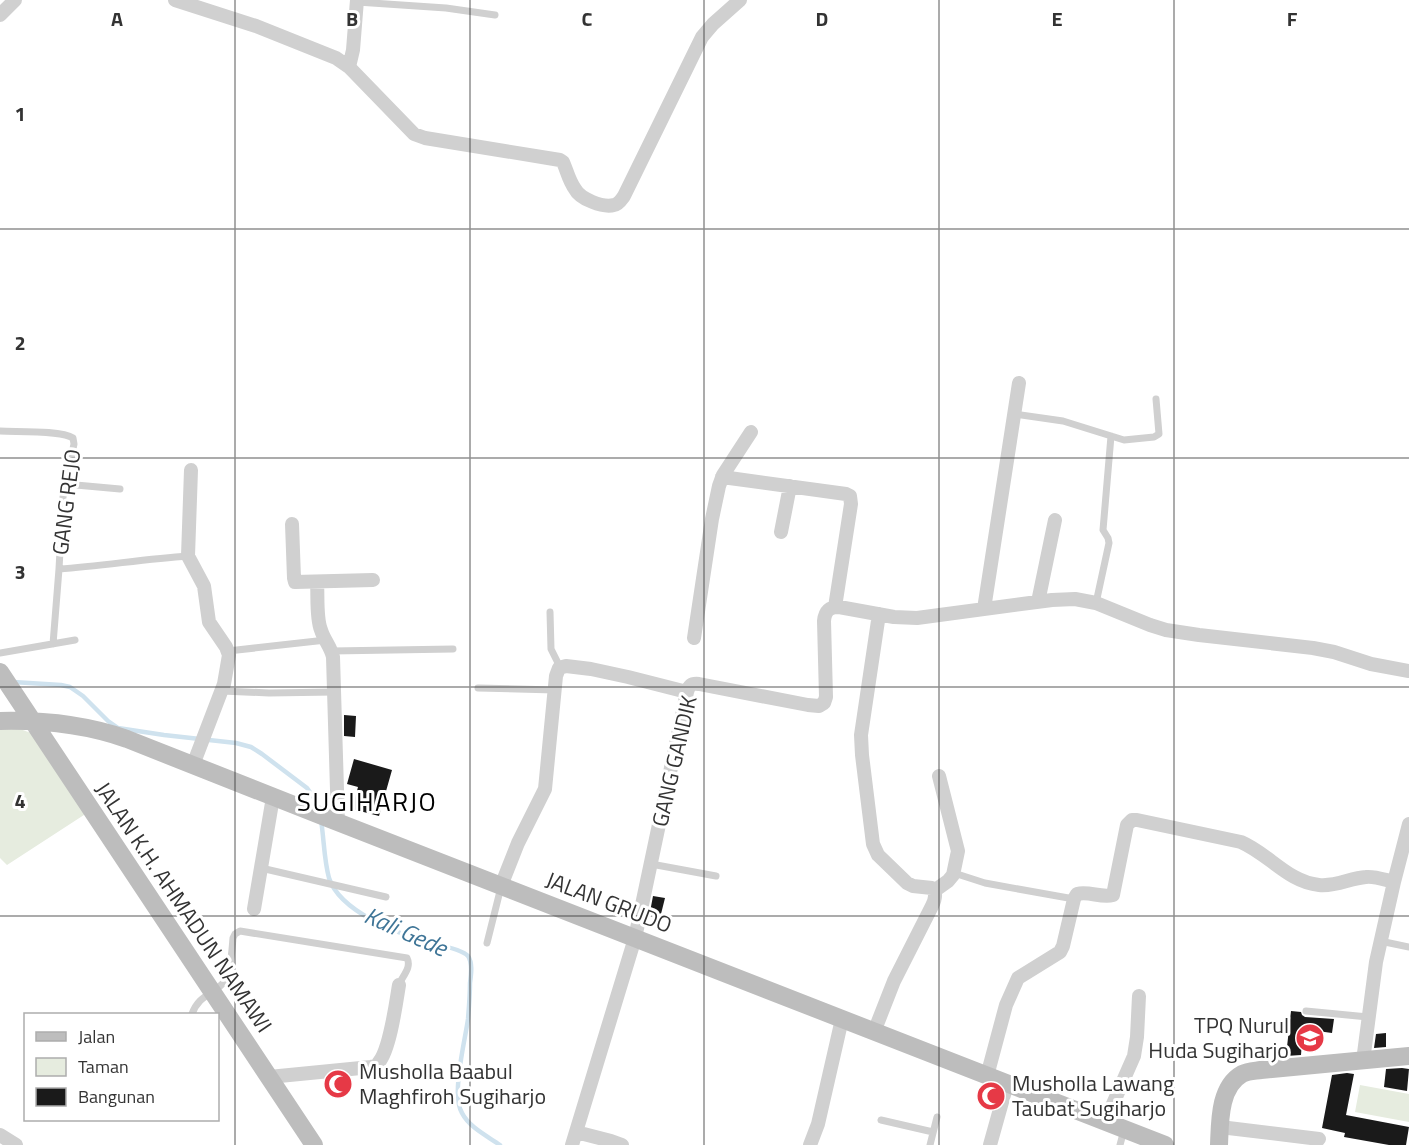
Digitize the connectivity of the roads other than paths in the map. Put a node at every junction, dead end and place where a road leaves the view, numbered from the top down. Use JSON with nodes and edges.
{"nodes":[{"id":1,"x":15,"y":0,"type":"edge"},
{"id":2,"x":175,"y":0,"type":"edge"},
{"id":3,"x":740,"y":0,"type":"edge"},
{"id":4,"x":357,"y":1,"type":"edge"},
{"id":5,"x":0,"y":15,"type":"edge"},
{"id":6,"x":495,"y":15,"type":"dead end"},
{"id":7,"x":349,"y":67,"type":"junction"},
{"id":8,"x":1019,"y":383,"type":"dead end"},
{"id":9,"x":1156,"y":399,"type":"dead end"},
{"id":10,"x":1014,"y":414,"type":"junction"},
{"id":11,"x":0,"y":431,"type":"edge"},
{"id":12,"x":751,"y":432,"type":"dead end"},
{"id":13,"x":1110,"y":436,"type":"junction"},
{"id":14,"x":191,"y":470,"type":"dead end"},
{"id":15,"x":722,"y":477,"type":"junction"},
{"id":16,"x":65,"y":484,"type":"junction"},
{"id":17,"x":790,"y":486,"type":"junction"},
{"id":18,"x":120,"y":489,"type":"dead end"},
{"id":19,"x":1055,"y":520,"type":"dead end"},
{"id":20,"x":292,"y":524,"type":"dead end"},
{"id":21,"x":781,"y":532,"type":"dead end"},
{"id":22,"x":188,"y":556,"type":"junction"},
{"id":23,"x":59,"y":569,"type":"junction"},
{"id":24,"x":373,"y":580,"type":"dead end"},
{"id":25,"x":317,"y":582,"type":"junction"},
{"id":26,"x":1038,"y":602,"type":"junction"},
{"id":27,"x":1096,"y":603,"type":"junction"},
{"id":28,"x":835,"y":607,"type":"junction"},
{"id":29,"x":984,"y":609,"type":"junction"},
{"id":30,"x":550,"y":612,"type":"dead end"},
{"id":31,"x":879,"y":614,"type":"junction"},
{"id":32,"x":694,"y":638,"type":"dead end"},
{"id":33,"x":75,"y":640,"type":"dead end"},
{"id":34,"x":52,"y":644,"type":"junction"},
{"id":35,"x":329,"y":645,"type":"junction"},
{"id":36,"x":453,"y":649,"type":"dead end"},
{"id":37,"x":228,"y":651,"type":"junction"},
{"id":38,"x":0,"y":653,"type":"edge"},
{"id":39,"x":560,"y":667,"type":"junction"},
{"id":40,"x":1409,"y":671,"type":"edge"},
{"id":41,"x":0,"y":672,"type":"edge"},
{"id":42,"x":478,"y":688,"type":"dead end"},
{"id":43,"x":555,"y":690,"type":"junction"},
{"id":44,"x":222,"y":691,"type":"junction"},
{"id":45,"x":334,"y":692,"type":"junction"},
{"id":46,"x":687,"y":692,"type":"junction"},
{"id":47,"x":0,"y":721,"type":"edge"},
{"id":48,"x":32,"y":722,"type":"junction"},
{"id":49,"x":193,"y":765,"type":"junction"},
{"id":50,"x":939,"y":776,"type":"dead end"},
{"id":51,"x":273,"y":797,"type":"junction"},
{"id":52,"x":333,"y":820,"type":"junction"},
{"id":53,"x":1409,"y":824,"type":"edge"},
{"id":54,"x":651,"y":864,"type":"junction"},
{"id":55,"x":261,"y":868,"type":"junction"},
{"id":56,"x":954,"y":873,"type":"junction"},
{"id":57,"x":716,"y":876,"type":"dead end"},
{"id":58,"x":1394,"y":882,"type":"junction"},
{"id":59,"x":501,"y":886,"type":"junction"},
{"id":60,"x":934,"y":891,"type":"junction"},
{"id":61,"x":386,"y":897,"type":"dead end"},
{"id":62,"x":1074,"y":899,"type":"junction"},
{"id":63,"x":254,"y":909,"type":"dead end"},
{"id":64,"x":635,"y":938,"type":"junction"},
{"id":65,"x":1380,"y":941,"type":"junction"},
{"id":66,"x":487,"y":943,"type":"dead end"},
{"id":67,"x":1409,"y":947,"type":"edge"},
{"id":68,"x":399,"y":986,"type":"joint"},
{"id":69,"x":212,"y":991,"type":"junction"},
{"id":70,"x":1139,"y":996,"type":"dead end"},
{"id":71,"x":1306,"y":1011,"type":"dead end"},
{"id":72,"x":193,"y":1013,"type":"edge"},
{"id":73,"x":1368,"y":1017,"type":"junction"},
{"id":74,"x":842,"y":1019,"type":"junction"},
{"id":75,"x":874,"y":1032,"type":"junction"},
{"id":76,"x":1409,"y":1056,"type":"edge"},
{"id":77,"x":1363,"y":1061,"type":"junction"},
{"id":78,"x":987,"y":1076,"type":"junction"},
{"id":79,"x":269,"y":1077,"type":"junction"},
{"id":80,"x":1007,"y":1083,"type":"junction"},
{"id":81,"x":937,"y":1117,"type":"dead end"},
{"id":82,"x":881,"y":1120,"type":"dead end"},
{"id":83,"x":1105,"y":1122,"type":"junction"},
{"id":84,"x":1220,"y":1126,"type":"junction"},
{"id":85,"x":933,"y":1132,"type":"junction"},
{"id":86,"x":0,"y":1135,"type":"edge"},
{"id":87,"x":1122,"y":1137,"type":"edge"},
{"id":88,"x":574,"y":1139,"type":"edge"},
{"id":89,"x":1319,"y":1139,"type":"dead end"},
{"id":90,"x":930,"y":1144,"type":"edge"},
{"id":91,"x":16,"y":1145,"type":"edge"},
{"id":92,"x":314,"y":1145,"type":"edge"},
{"id":93,"x":622,"y":1145,"type":"edge"},
{"id":94,"x":810,"y":1145,"type":"edge"},
{"id":95,"x":940,"y":1145,"type":"edge"},
{"id":96,"x":990,"y":1145,"type":"edge"},
{"id":97,"x":1165,"y":1145,"type":"edge"},
{"id":98,"x":1219,"y":1145,"type":"edge"}],
"edges":[{"from":1,"to":5,"type":"street"},
{"from":2,"to":7,"type":"street"},
{"from":3,"to":7,"type":"street"},
{"from":4,"to":6,"type":"lane"},
{"from":4,"to":7,"type":"street"},
{"from":8,"to":10,"type":"street"},
{"from":9,"to":13,"type":"lane"},
{"from":10,"to":13,"type":"lane"},
{"from":10,"to":29,"type":"street"},
{"from":11,"to":16,"type":"lane","name":"GANG REJO"},
{"from":12,"to":15,"type":"street"},
{"from":13,"to":27,"type":"lane"},
{"from":14,"to":22,"type":"street"},
{"from":15,"to":17,"type":"street"},
{"from":15,"to":32,"type":"street"},
{"from":16,"to":18,"type":"lane"},
{"from":16,"to":23,"type":"lane","name":"GANG REJO"},
{"from":17,"to":21,"type":"street"},
{"from":17,"to":28,"type":"street"},
{"from":19,"to":26,"type":"street"},
{"from":20,"to":25,"type":"street"},
{"from":22,"to":23,"type":"lane"},
{"from":22,"to":37,"type":"street"},
{"from":23,"to":34,"type":"lane","name":"GANG REJO"},
{"from":24,"to":25,"type":"street"},
{"from":25,"to":35,"type":"street"},
{"from":26,"to":27,"type":"street"},
{"from":26,"to":29,"type":"street"},
{"from":27,"to":40,"type":"street"},
{"from":28,"to":31,"type":"street"},
{"from":28,"to":46,"type":"street","name":"GANG GANDIK"},
{"from":29,"to":31,"type":"street"},
{"from":30,"to":39,"type":"lane"},
{"from":31,"to":60,"type":"street"},
{"from":33,"to":34,"type":"lane"},
{"from":34,"to":38,"type":"lane"},
{"from":35,"to":36,"type":"lane"},
{"from":35,"to":37,"type":"lane"},
{"from":35,"to":45,"type":"street"},
{"from":37,"to":44,"type":"street"},
{"from":39,"to":43,"type":"street"},
{"from":39,"to":46,"type":"street"},
{"from":41,"to":48,"type":"street","name":"JALAN K.H. AHMADUN NAMAWI"},
{"from":42,"to":43,"type":"lane"},
{"from":43,"to":59,"type":"street"},
{"from":44,"to":45,"type":"lane"},
{"from":44,"to":49,"type":"street"},
{"from":45,"to":52,"type":"street"},
{"from":46,"to":54,"type":"street","name":"GANG GANDIK"},
{"from":47,"to":48,"type":"street","name":"JALAN GRUDO"},
{"from":48,"to":49,"type":"street","name":"JALAN GRUDO"},
{"from":48,"to":69,"type":"street","name":"JALAN K.H. AHMADUN NAMAWI"},
{"from":49,"to":51,"type":"street","name":"JALAN GRUDO"},
{"from":50,"to":56,"type":"street"},
{"from":51,"to":52,"type":"street","name":"JALAN GRUDO"},
{"from":51,"to":55,"type":"street"},
{"from":52,"to":59,"type":"street","name":"JALAN GRUDO"},
{"from":53,"to":58,"type":"street"},
{"from":54,"to":57,"type":"lane"},
{"from":54,"to":64,"type":"street","name":"GANG GANDIK"},
{"from":55,"to":61,"type":"lane"},
{"from":55,"to":63,"type":"street"},
{"from":56,"to":60,"type":"street"},
{"from":56,"to":62,"type":"lane"},
{"from":58,"to":62,"type":"street"},
{"from":58,"to":65,"type":"street"},
{"from":59,"to":64,"type":"street","name":"JALAN GRUDO"},
{"from":59,"to":66,"type":"lane"},
{"from":60,"to":75,"type":"street"},
{"from":62,"to":78,"type":"street"},
{"from":64,"to":74,"type":"street","name":"JALAN GRUDO"},
{"from":64,"to":88,"type":"street","name":"GANG GANDIK"},
{"from":65,"to":67,"type":"lane"},
{"from":65,"to":73,"type":"street"},
{"from":68,"to":69,"type":"lane"},
{"from":68,"to":79,"type":"street"},
{"from":69,"to":72,"type":"lane"},
{"from":69,"to":79,"type":"street","name":"JALAN K.H. AHMADUN NAMAWI"},
{"from":70,"to":83,"type":"street"},
{"from":71,"to":73,"type":"lane"},
{"from":73,"to":77,"type":"street"},
{"from":74,"to":75,"type":"street","name":"JALAN GRUDO"},
{"from":74,"to":94,"type":"street"},
{"from":75,"to":78,"type":"street","name":"JALAN GRUDO"},
{"from":76,"to":77,"type":"street"},
{"from":77,"to":84,"type":"street"},
{"from":78,"to":80,"type":"street","name":"JALAN GRUDO"},
{"from":79,"to":92,"type":"street","name":"JALAN K.H. AHMADUN NAMAWI"},
{"from":80,"to":83,"type":"street","name":"JALAN GRUDO"},
{"from":80,"to":96,"type":"street"},
{"from":81,"to":85,"type":"lane"},
{"from":82,"to":85,"type":"lane"},
{"from":83,"to":87,"type":"street","name":"JALAN GRUDO"},
{"from":84,"to":89,"type":"street"},
{"from":84,"to":98,"type":"street"},
{"from":85,"to":90,"type":"lane"},
{"from":86,"to":91,"type":"street"},
{"from":87,"to":97,"type":"street","name":"JALAN GRUDO"},
{"from":88,"to":93,"type":"street"},
{"from":90,"to":95,"type":"lane"}]}
